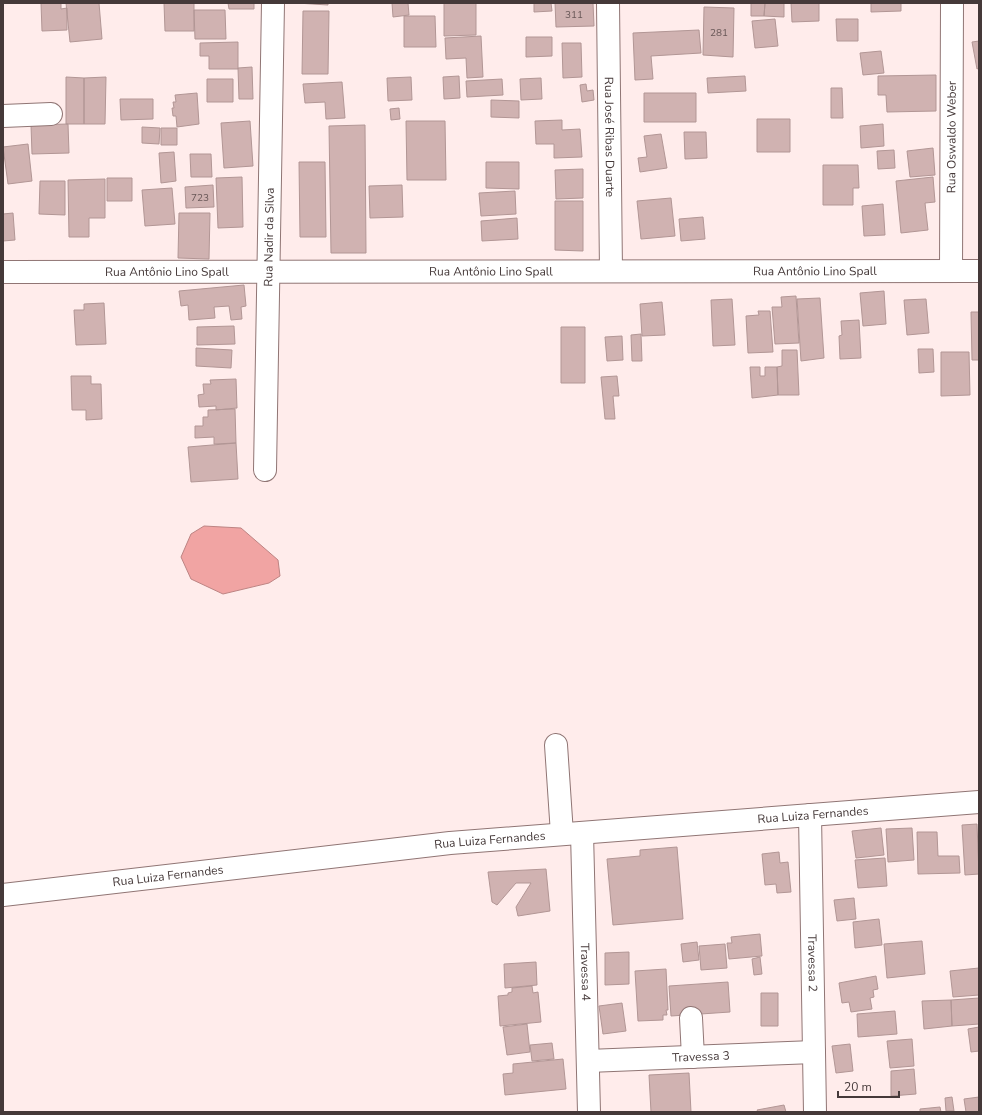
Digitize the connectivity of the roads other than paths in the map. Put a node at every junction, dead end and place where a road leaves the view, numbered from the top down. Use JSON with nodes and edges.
{"nodes":[{"id":1,"x":273,"y":3,"type":"edge"},
{"id":2,"x":608,"y":3,"type":"edge"},
{"id":3,"x":952,"y":3,"type":"edge"},
{"id":4,"x":52,"y":114,"type":"dead end"},
{"id":5,"x":3,"y":116,"type":"edge"},
{"id":6,"x":611,"y":271,"type":"junction"},
{"id":7,"x":951,"y":271,"type":"junction"},
{"id":8,"x":979,"y":271,"type":"edge"},
{"id":9,"x":3,"y":272,"type":"edge"},
{"id":10,"x":268,"y":272,"type":"junction"},
{"id":11,"x":265,"y":470,"type":"dead end"},
{"id":12,"x":556,"y":744,"type":"dead end"},
{"id":13,"x":979,"y":802,"type":"edge"},
{"id":14,"x":810,"y":815,"type":"junction"},
{"id":15,"x":572,"y":834,"type":"junction"},
{"id":16,"x":3,"y":895,"type":"edge"},
{"id":17,"x":691,"y":1018,"type":"dead end"},
{"id":18,"x":814,"y":1052,"type":"junction"},
{"id":19,"x":693,"y":1057,"type":"junction"},
{"id":20,"x":588,"y":1061,"type":"junction"},
{"id":21,"x":589,"y":1112,"type":"edge"},
{"id":22,"x":815,"y":1112,"type":"edge"}],
"edges":[{"from":1,"to":10,"type":"street","name":"Rua Nadir da Silva"},
{"from":2,"to":6,"type":"street","name":"Rua José Ribas Duarte"},
{"from":3,"to":7,"type":"street","name":"Rua Oswaldo Weber"},
{"from":4,"to":5,"type":"street"},
{"from":6,"to":7,"type":"street","name":"Rua Antônio Lino Spall"},
{"from":6,"to":10,"type":"street","name":"Rua Antônio Lino Spall"},
{"from":7,"to":8,"type":"street","name":"Rua Antônio Lino Spall"},
{"from":9,"to":10,"type":"street","name":"Rua Antônio Lino Spall"},
{"from":10,"to":11,"type":"street","name":"Rua Nadir da Silva"},
{"from":12,"to":15,"type":"street","name":"Travessa 4"},
{"from":13,"to":14,"type":"street","name":"Rua Luiza Fernandes"},
{"from":14,"to":15,"type":"street","name":"Rua Luiza Fernandes"},
{"from":14,"to":18,"type":"street","name":"Travessa 2"},
{"from":15,"to":16,"type":"street","name":"Rua Luiza Fernandes"},
{"from":15,"to":20,"type":"street","name":"Travessa 4"},
{"from":17,"to":19,"type":"street"},
{"from":18,"to":19,"type":"street","name":"Travessa 3"},
{"from":18,"to":22,"type":"street","name":"Travessa 2"},
{"from":19,"to":20,"type":"street","name":"Travessa 3"},
{"from":20,"to":21,"type":"street","name":"Travessa 4"}]}
